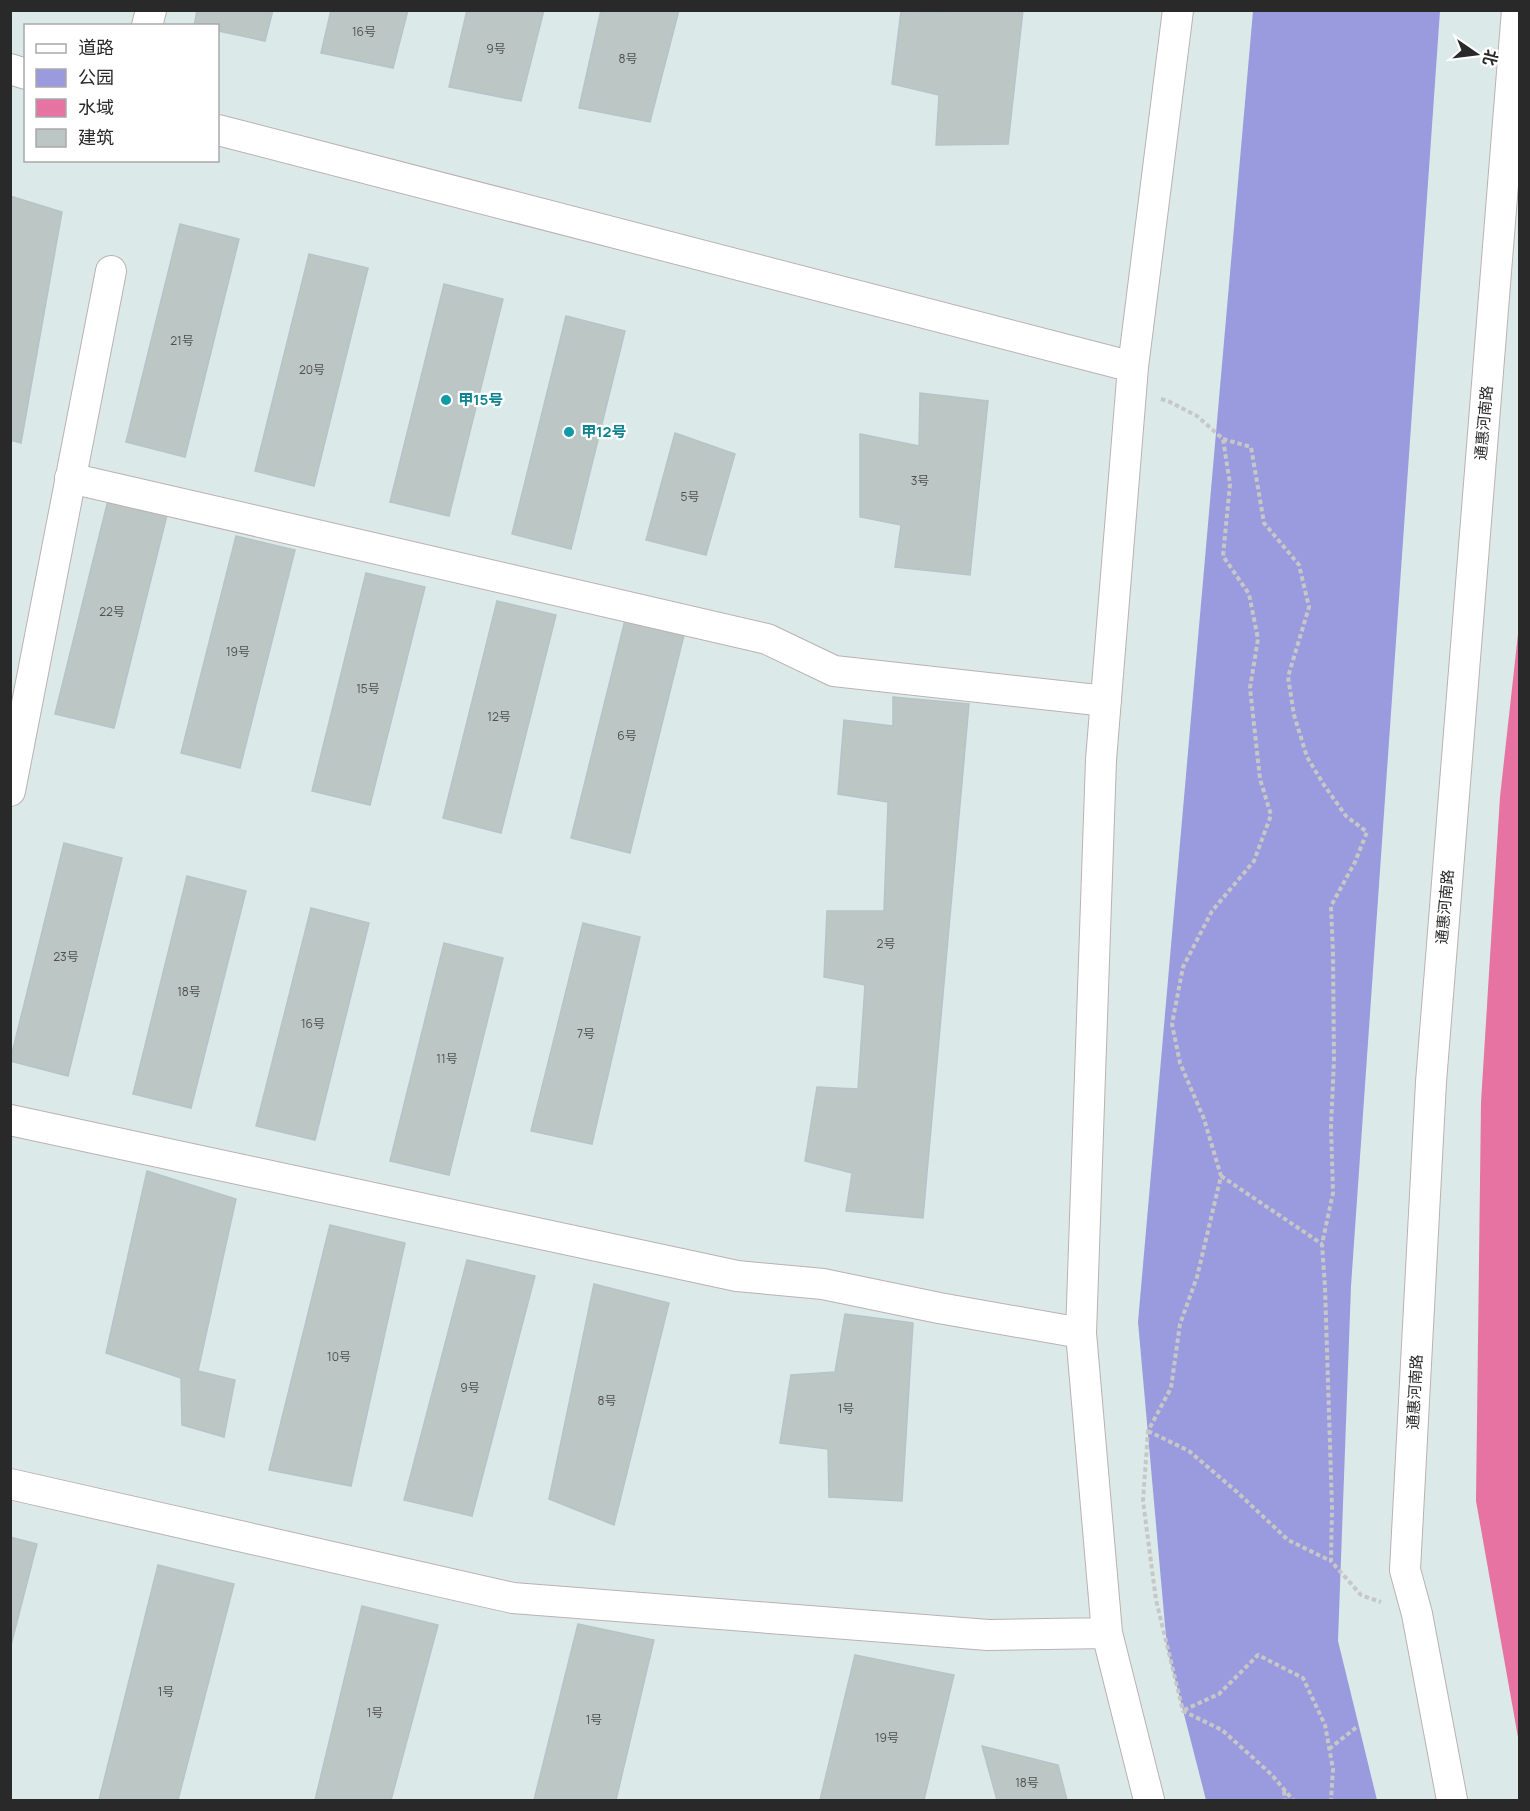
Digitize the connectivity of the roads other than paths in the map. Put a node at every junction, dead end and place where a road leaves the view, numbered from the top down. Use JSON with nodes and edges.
{"nodes":[{"id":1,"x":1178,"y":10,"type":"edge"},
{"id":2,"x":1517,"y":10,"type":"edge"},
{"id":3,"x":219,"y":130,"type":"edge"},
{"id":4,"x":111,"y":271,"type":"dead end"},
{"id":5,"x":1132,"y":379,"type":"junction"},
{"id":6,"x":70,"y":478,"type":"junction"},
{"id":7,"x":1106,"y":701,"type":"junction"},
{"id":8,"x":10,"y":791,"type":"edge"},
{"id":9,"x":10,"y":1120,"type":"edge"},
{"id":10,"x":1081,"y":1333,"type":"junction"},
{"id":11,"x":10,"y":1484,"type":"edge"},
{"id":12,"x":1107,"y":1633,"type":"junction"},
{"id":13,"x":1149,"y":1800,"type":"edge"},
{"id":14,"x":1452,"y":1800,"type":"edge"}],
"edges":[{"from":1,"to":5,"type":"street"},
{"from":2,"to":14,"type":"street","name":"通惠河南路"},
{"from":3,"to":5,"type":"street"},
{"from":4,"to":6,"type":"street"},
{"from":5,"to":7,"type":"street"},
{"from":6,"to":7,"type":"street"},
{"from":6,"to":8,"type":"street"},
{"from":7,"to":10,"type":"street"},
{"from":9,"to":10,"type":"street"},
{"from":10,"to":12,"type":"street"},
{"from":11,"to":12,"type":"street"},
{"from":12,"to":13,"type":"street"}]}
